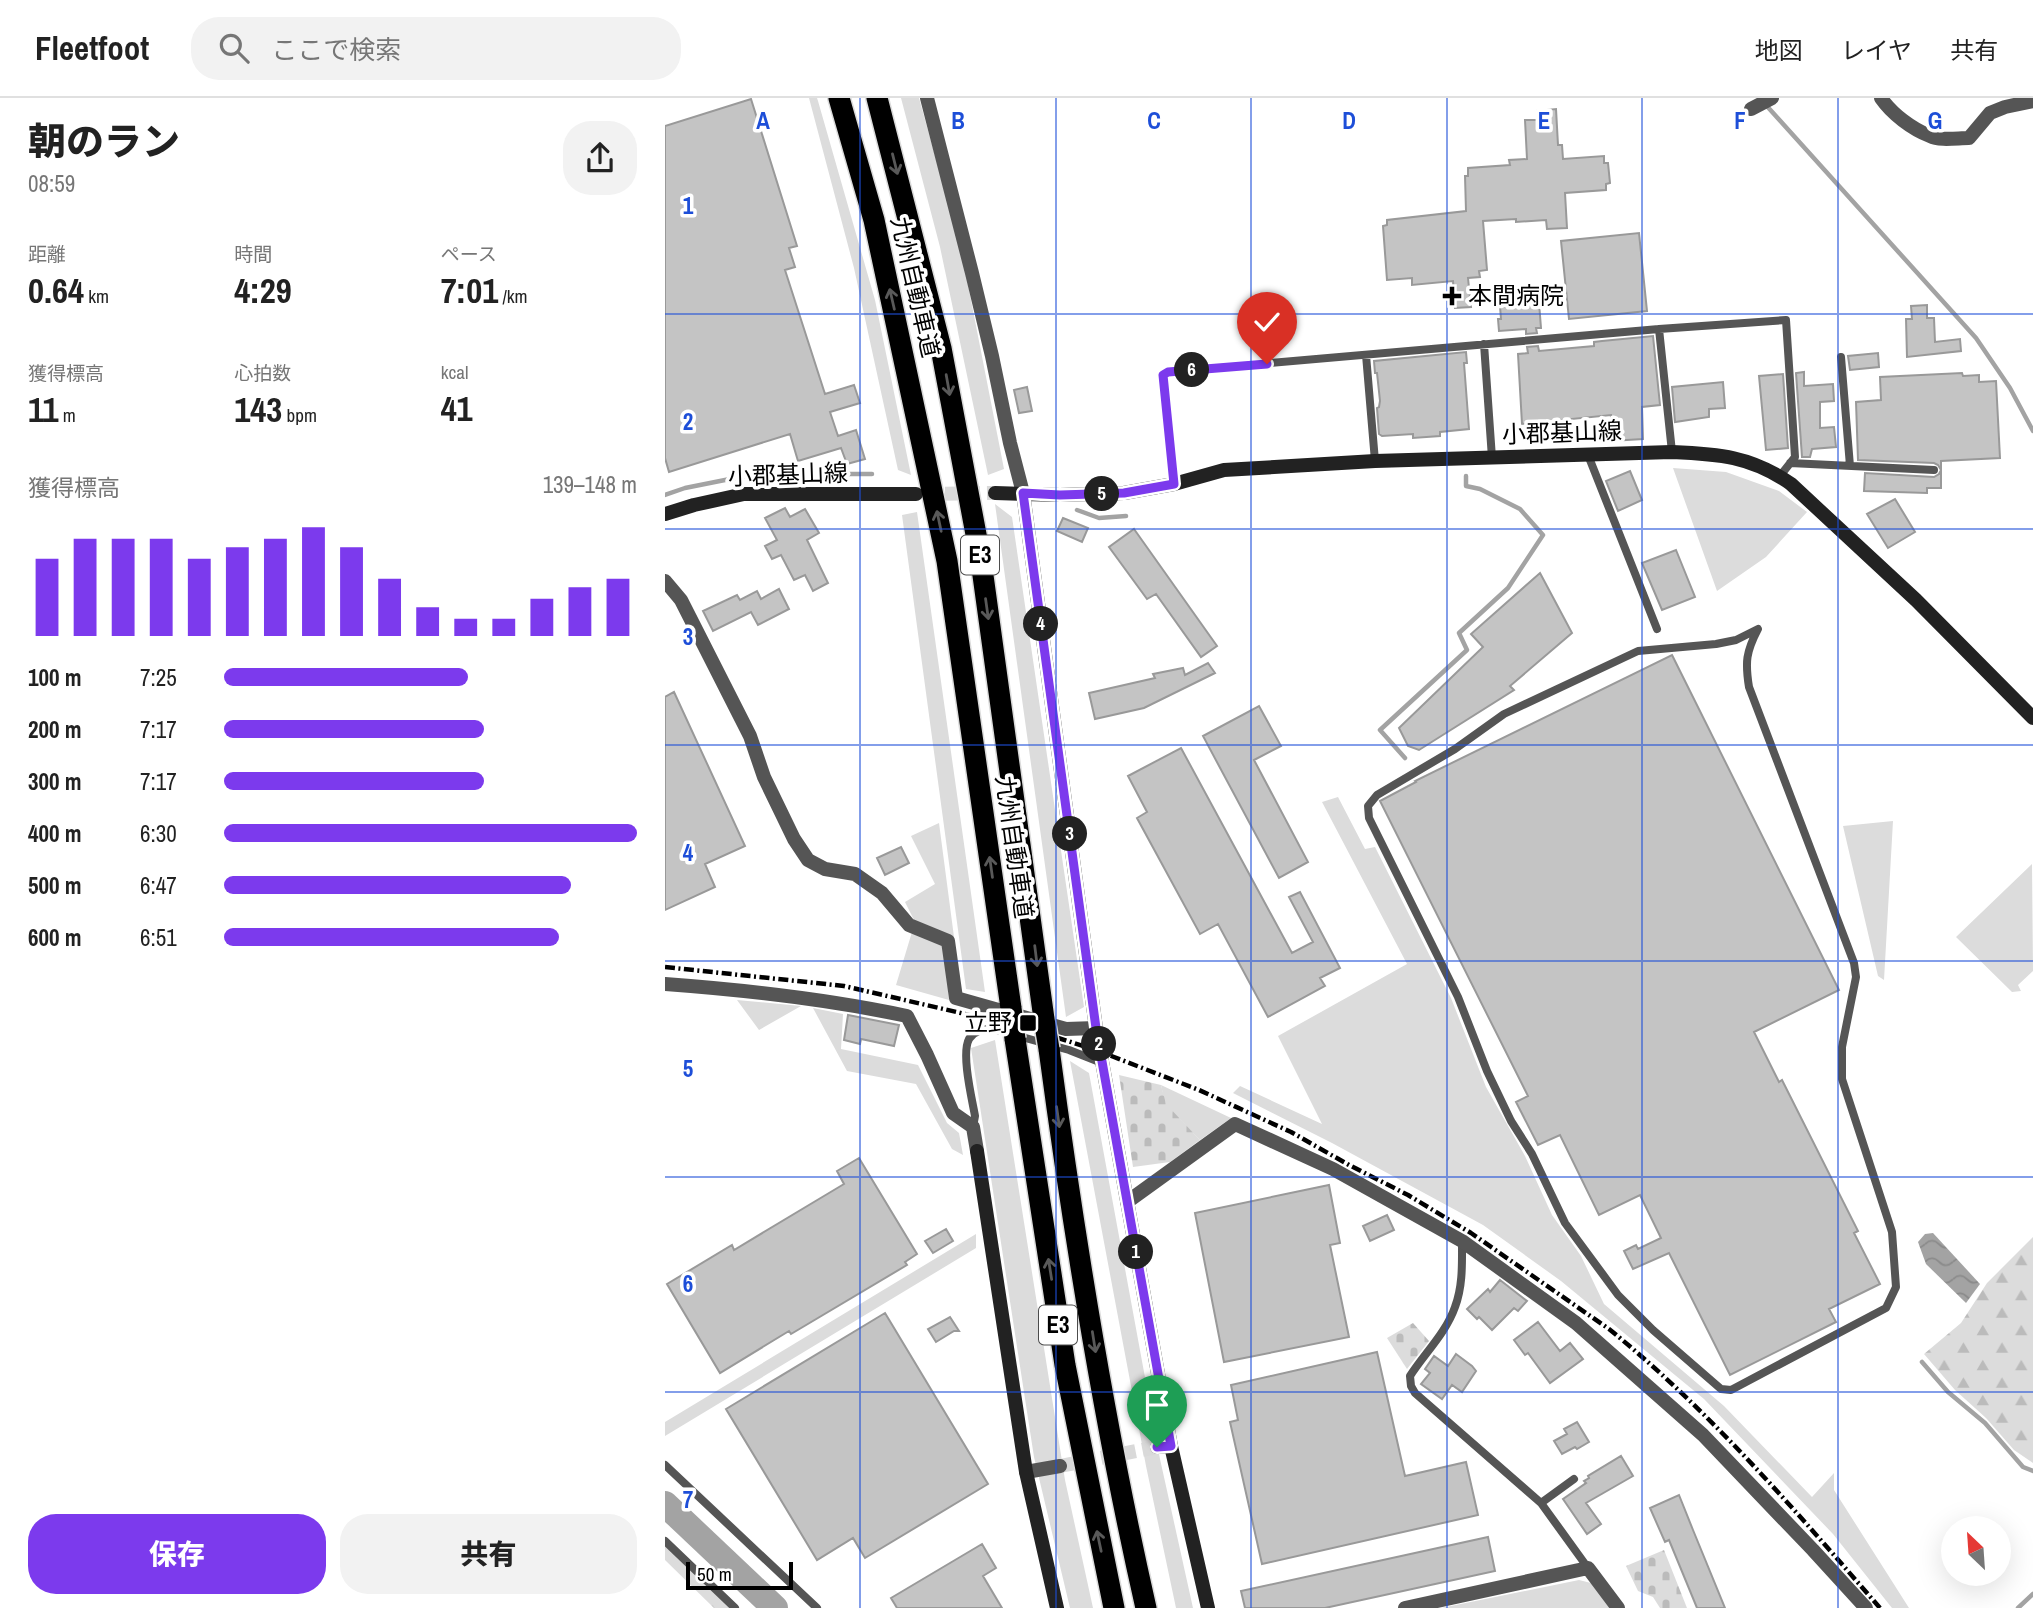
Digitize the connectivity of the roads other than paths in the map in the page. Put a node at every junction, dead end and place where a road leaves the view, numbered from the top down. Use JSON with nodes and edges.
{"nodes":[{"id":1,"x":839,"y":98,"type":"edge"},
{"id":2,"x":877,"y":98,"type":"edge"},
{"id":3,"x":927,"y":98,"type":"edge"},
{"id":4,"x":1772,"y":98,"type":"edge"},
{"id":5,"x":1881,"y":98,"type":"edge"},
{"id":6,"x":2033,"y":101,"type":"edge"},
{"id":7,"x":1751,"y":109,"type":"dead end"},
{"id":8,"x":1658,"y":328,"type":"junction"},
{"id":9,"x":1484,"y":344,"type":"junction"},
{"id":10,"x":1366,"y":355,"type":"junction"},
{"id":11,"x":1841,"y":357,"type":"dead end"},
{"id":12,"x":1672,"y":452,"type":"junction"},
{"id":13,"x":1588,"y":455,"type":"junction"},
{"id":14,"x":1492,"y":458,"type":"junction"},
{"id":15,"x":1375,"y":461,"type":"junction"},
{"id":16,"x":1790,"y":463,"type":"junction"},
{"id":17,"x":1850,"y":466,"type":"junction"},
{"id":18,"x":1934,"y":470,"type":"dead end"},
{"id":19,"x":1780,"y":476,"type":"junction"},
{"id":20,"x":1174,"y":484,"type":"junction"},
{"id":21,"x":995,"y":493,"type":"tunnel mouth"},
{"id":22,"x":1023,"y":493,"type":"junction"},
{"id":23,"x":916,"y":494,"type":"tunnel mouth"},
{"id":24,"x":665,"y":514,"type":"edge"},
{"id":25,"x":665,"y":581,"type":"edge"},
{"id":26,"x":1657,"y":629,"type":"dead end"},
{"id":27,"x":1758,"y":629,"type":"joint"},
{"id":28,"x":2033,"y":718,"type":"edge"},
{"id":29,"x":665,"y":984,"type":"edge"},
{"id":30,"x":1096,"y":1028,"type":"junction"},
{"id":31,"x":1102,"y":1063,"type":"junction"},
{"id":32,"x":973,"y":1127,"type":"junction"},
{"id":33,"x":1127,"y":1202,"type":"junction"},
{"id":34,"x":1462,"y":1241,"type":"junction"},
{"id":35,"x":665,"y":1465,"type":"edge"},
{"id":36,"x":1060,"y":1466,"type":"tunnel mouth"},
{"id":37,"x":1026,"y":1472,"type":"junction"},
{"id":38,"x":1574,"y":1479,"type":"dead end"},
{"id":39,"x":1541,"y":1503,"type":"junction"},
{"id":40,"x":665,"y":1541,"type":"edge"},
{"id":41,"x":1588,"y":1568,"type":"junction"},
{"id":42,"x":735,"y":1608,"type":"edge"},
{"id":43,"x":817,"y":1608,"type":"edge"},
{"id":44,"x":1057,"y":1608,"type":"edge"},
{"id":45,"x":1114,"y":1608,"type":"edge"},
{"id":46,"x":1146,"y":1608,"type":"edge"},
{"id":47,"x":1208,"y":1608,"type":"edge"},
{"id":48,"x":1405,"y":1608,"type":"edge"},
{"id":49,"x":1618,"y":1608,"type":"edge"},
{"id":50,"x":1866,"y":1608,"type":"edge"}],
"edges":[{"from":45,"to":1,"type":"highway","name":"九州自動車道","number":"E3","one_way":true,"bridge":true},
{"from":2,"to":46,"type":"highway","name":"九州自動車道","number":"E3","one_way":true,"bridge":true},
{"from":3,"to":22,"type":"street"},
{"from":4,"to":7,"type":"street"},
{"from":5,"to":6,"type":"street"},
{"from":8,"to":9,"type":"lane"},
{"from":8,"to":12,"type":"lane"},
{"from":8,"to":16,"type":"lane"},
{"from":9,"to":10,"type":"lane"},
{"from":9,"to":14,"type":"lane"},
{"from":10,"to":15,"type":"lane"},
{"from":10,"to":20,"type":"lane"},
{"from":11,"to":17,"type":"lane"},
{"from":12,"to":13,"type":"street","name":"小郡基山線"},
{"from":12,"to":19,"type":"street","name":"小郡基山線"},
{"from":13,"to":14,"type":"street","name":"小郡基山線"},
{"from":13,"to":26,"type":"lane"},
{"from":14,"to":15,"type":"street","name":"小郡基山線"},
{"from":15,"to":20,"type":"street","name":"小郡基山線"},
{"from":16,"to":17,"type":"lane"},
{"from":16,"to":19,"type":"lane"},
{"from":17,"to":18,"type":"lane"},
{"from":19,"to":28,"type":"street","name":"小郡基山線"},
{"from":20,"to":22,"type":"street","name":"小郡基山線"},
{"from":21,"to":22,"type":"street","name":"小郡基山線"},
{"from":22,"to":30,"type":"street"},
{"from":23,"to":24,"type":"street","name":"小郡基山線"},
{"from":25,"to":30,"type":"street"},
{"from":27,"to":27,"type":"lane"},
{"from":29,"to":32,"type":"street"},
{"from":30,"to":31,"type":"street"},
{"from":31,"to":32,"type":"lane"},
{"from":31,"to":33,"type":"street"},
{"from":32,"to":37,"type":"street"},
{"from":33,"to":34,"type":"street"},
{"from":33,"to":47,"type":"street"},
{"from":34,"to":39,"type":"lane"},
{"from":34,"to":50,"type":"street"},
{"from":35,"to":43,"type":"lane"},
{"from":36,"to":37,"type":"street"},
{"from":37,"to":44,"type":"street"},
{"from":38,"to":39,"type":"lane"},
{"from":39,"to":41,"type":"lane"},
{"from":40,"to":42,"type":"lane"},
{"from":41,"to":48,"type":"street"},
{"from":41,"to":49,"type":"street"}]}
